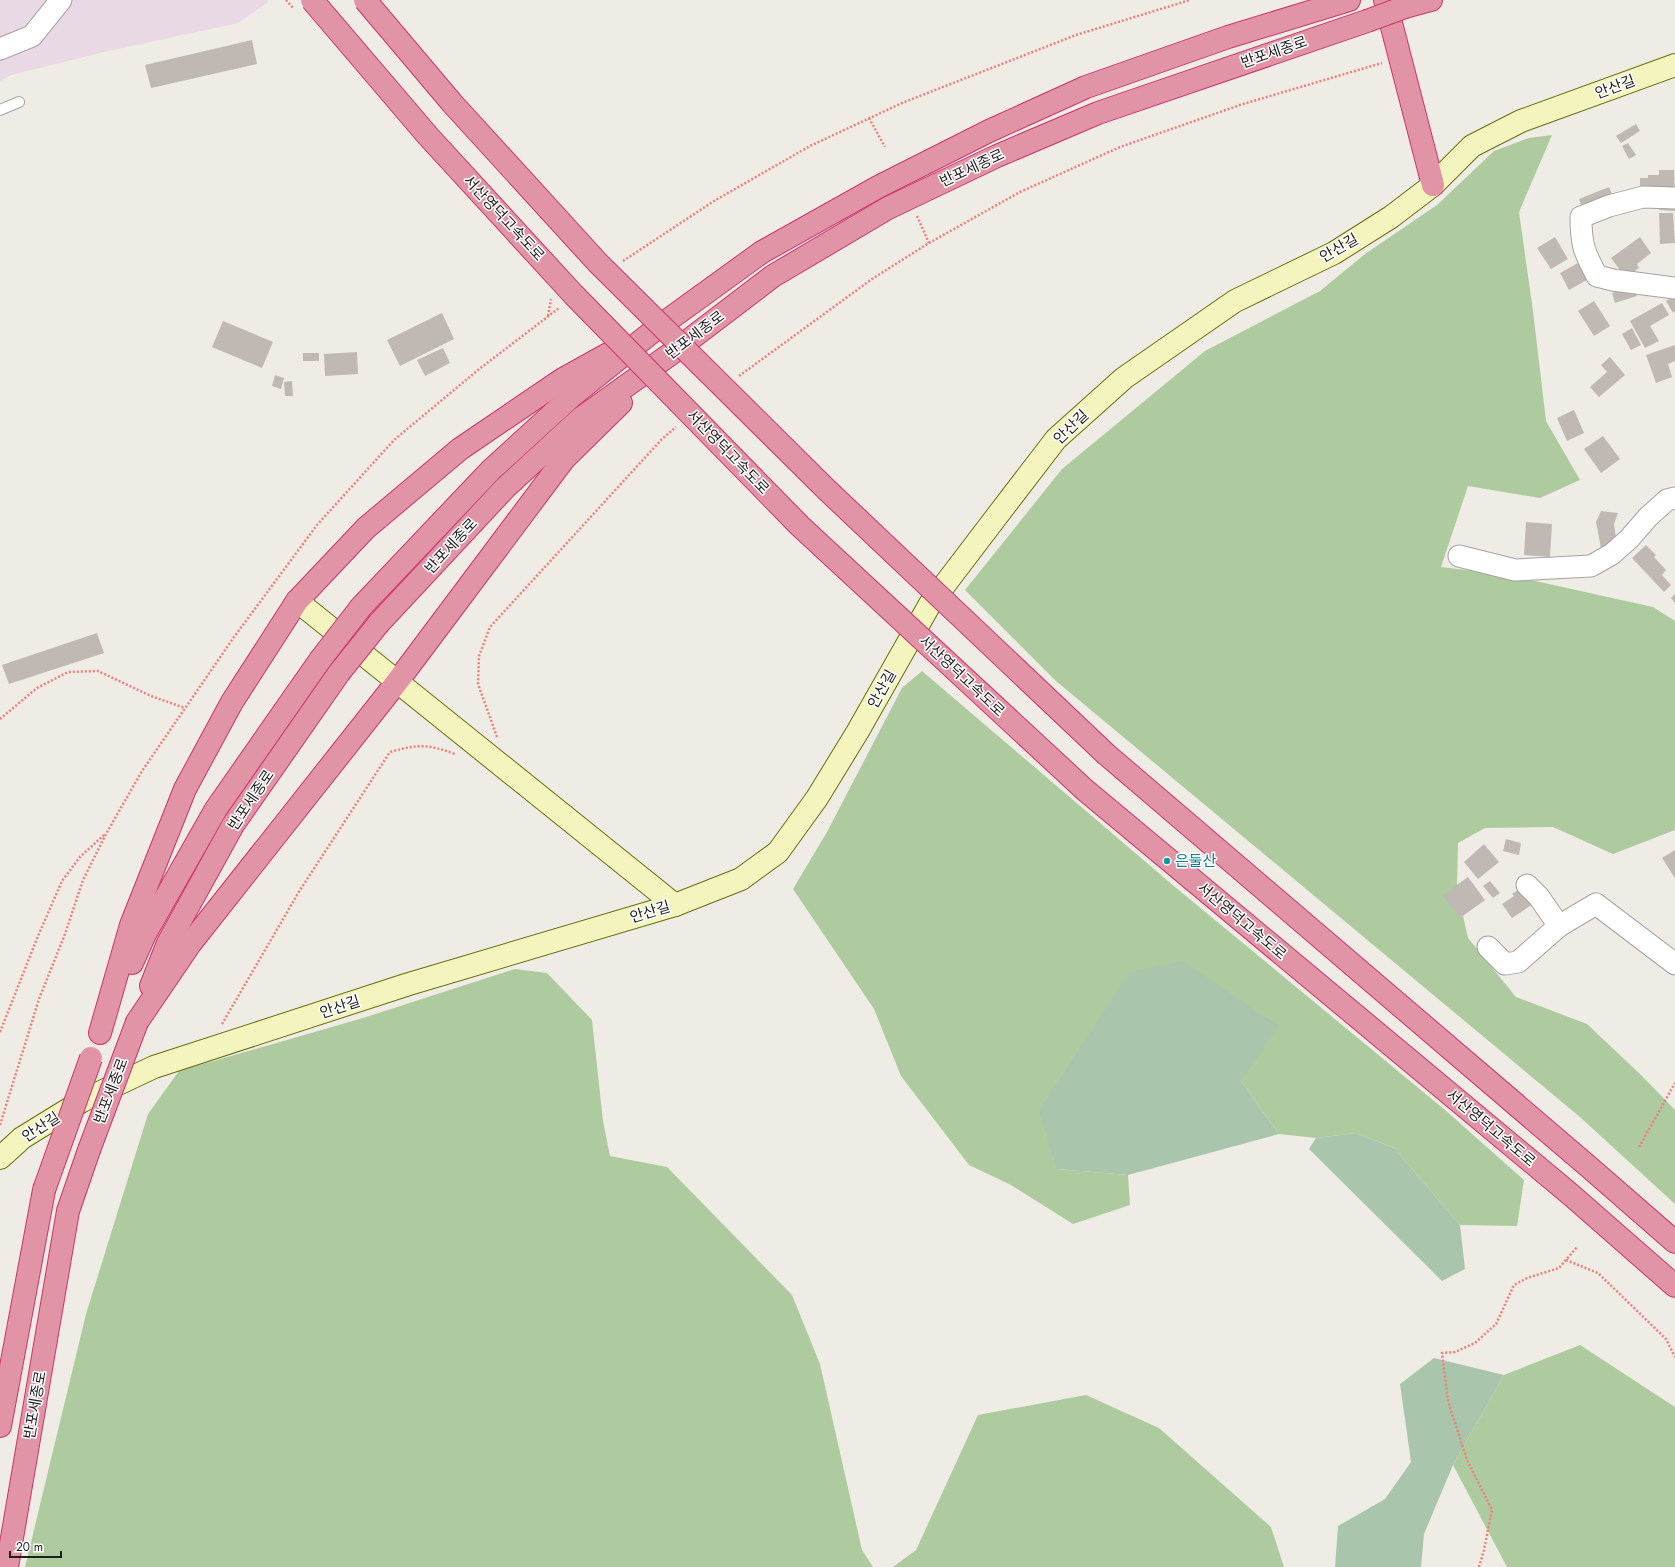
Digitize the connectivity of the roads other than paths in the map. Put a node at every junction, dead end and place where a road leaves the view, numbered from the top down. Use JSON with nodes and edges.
{"nodes":[{"id":1,"x":61,"y":0,"type":"edge"},
{"id":2,"x":312,"y":0,"type":"edge"},
{"id":3,"x":364,"y":0,"type":"edge"},
{"id":4,"x":1349,"y":0,"type":"edge"},
{"id":5,"x":1385,"y":0,"type":"edge"},
{"id":6,"x":1430,"y":0,"type":"edge"},
{"id":7,"x":0,"y":49,"type":"edge"},
{"id":8,"x":1675,"y":65,"type":"edge"},
{"id":9,"x":19,"y":102,"type":"dead end"},
{"id":10,"x":0,"y":110,"type":"edge"},
{"id":11,"x":1433,"y":185,"type":"junction"},
{"id":12,"x":1675,"y":198,"type":"edge"},
{"id":13,"x":1675,"y":288,"type":"edge"},
{"id":14,"x":657,"y":328,"type":"junction"},
{"id":15,"x":672,"y":353,"type":"junction"},
{"id":16,"x":1675,"y":498,"type":"edge"},
{"id":17,"x":1460,"y":556,"type":"dead end"},
{"id":18,"x":297,"y":601,"type":"junction"},
{"id":19,"x":397,"y":682,"type":"junction"},
{"id":20,"x":1527,"y":885,"type":"dead end"},
{"id":21,"x":675,"y":905,"type":"junction"},
{"id":22,"x":1559,"y":926,"type":"junction"},
{"id":23,"x":1488,"y":947,"type":"dead end"},
{"id":24,"x":1675,"y":964,"type":"edge"},
{"id":25,"x":137,"y":1022,"type":"junction"},
{"id":26,"x":100,"y":1033,"type":"junction"},
{"id":27,"x":0,"y":1158,"type":"edge"},
{"id":28,"x":1675,"y":1242,"type":"edge"},
{"id":29,"x":1675,"y":1286,"type":"edge"},
{"id":30,"x":0,"y":1426,"type":"edge"},
{"id":31,"x":7,"y":1567,"type":"edge"}],
"edges":[{"from":1,"to":7,"type":"street"},
{"from":2,"to":29,"type":"highway","name":"서산영덕고속도로","bridge":true},
{"from":3,"to":28,"type":"highway","bridge":true},
{"from":4,"to":14,"type":"highway","name":"반포세종로"},
{"from":5,"to":11,"type":"highway"},
{"from":6,"to":15,"type":"highway","name":"반포세종로","bridge":true},
{"from":8,"to":11,"type":"street","name":"안산길"},
{"from":9,"to":10,"type":"lane"},
{"from":11,"to":21,"type":"street","name":"안산길"},
{"from":12,"to":13,"type":"street"},
{"from":14,"to":18,"type":"highway"},
{"from":14,"to":26,"type":"highway","name":"반포세종로","bridge":true},
{"from":15,"to":19,"type":"highway"},
{"from":15,"to":25,"type":"highway","name":"반포세종로","bridge":true},
{"from":16,"to":17,"type":"street"},
{"from":18,"to":19,"type":"street"},
{"from":18,"to":26,"type":"highway"},
{"from":19,"to":21,"type":"street"},
{"from":19,"to":25,"type":"highway"},
{"from":20,"to":22,"type":"street"},
{"from":21,"to":27,"type":"street","name":"안산길"},
{"from":22,"to":23,"type":"street"},
{"from":22,"to":24,"type":"street"},
{"from":25,"to":31,"type":"highway","name":"반포세종로","bridge":true},
{"from":26,"to":30,"type":"highway","name":"반포세종로","bridge":true}]}
